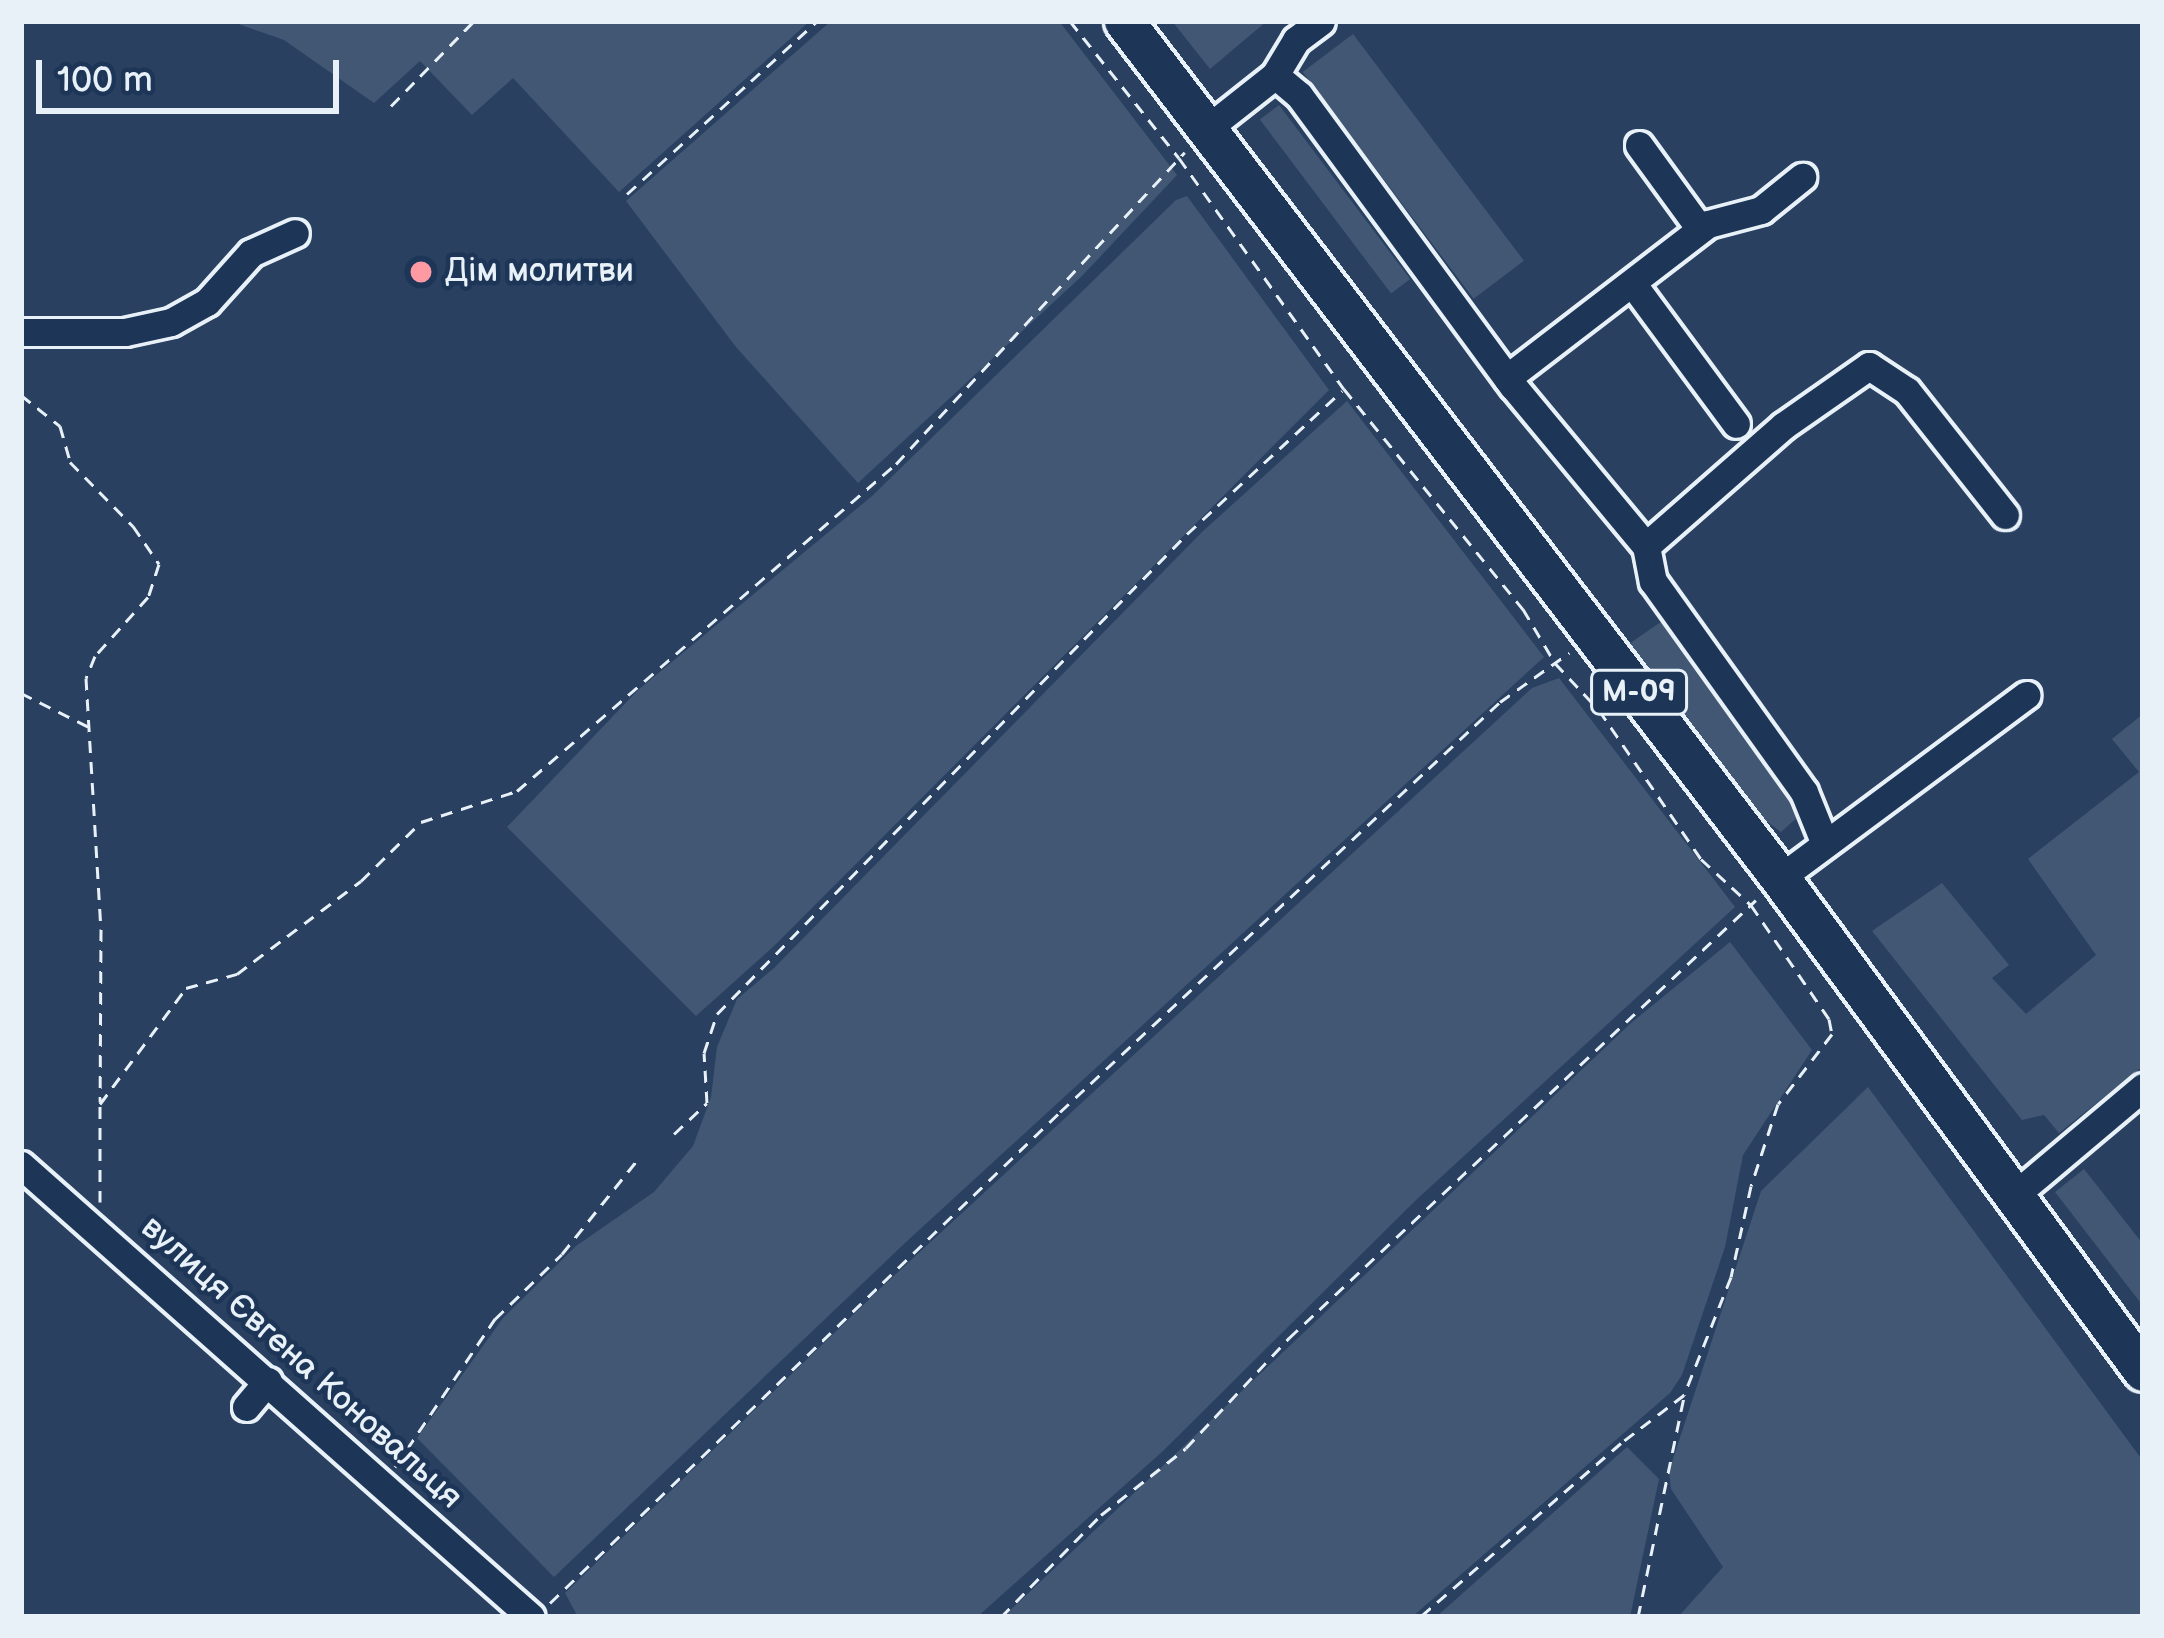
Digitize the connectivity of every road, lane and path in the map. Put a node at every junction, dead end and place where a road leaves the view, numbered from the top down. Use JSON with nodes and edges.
{"nodes":[{"id":1,"x":474,"y":21,"type":"edge"},
{"id":2,"x":817,"y":21,"type":"edge"},
{"id":3,"x":1070,"y":21,"type":"edge"},
{"id":4,"x":1124,"y":21,"type":"edge"},
{"id":5,"x":1321,"y":21,"type":"edge"},
{"id":6,"x":1275,"y":75,"type":"junction"},
{"id":7,"x":391,"y":106,"type":"dead end"},
{"id":8,"x":1208,"y":128,"type":"junction"},
{"id":9,"x":1639,"y":145,"type":"dead end"},
{"id":10,"x":1179,"y":158,"type":"junction"},
{"id":11,"x":1802,"y":177,"type":"dead end"},
{"id":12,"x":627,"y":194,"type":"dead end"},
{"id":13,"x":1700,"y":229,"type":"junction"},
{"id":14,"x":295,"y":233,"type":"dead end"},
{"id":15,"x":1632,"y":283,"type":"junction"},
{"id":16,"x":21,"y":332,"type":"edge"},
{"id":17,"x":1508,"y":378,"type":"junction"},
{"id":18,"x":1344,"y":389,"type":"junction"},
{"id":19,"x":21,"y":394,"type":"edge"},
{"id":20,"x":1736,"y":424,"type":"dead end"},
{"id":21,"x":2005,"y":515,"type":"dead end"},
{"id":22,"x":1646,"y":546,"type":"junction"},
{"id":23,"x":1595,"y":635,"type":"junction"},
{"id":24,"x":1555,"y":663,"type":"junction"},
{"id":25,"x":21,"y":693,"type":"edge"},
{"id":26,"x":2026,"y":695,"type":"dead end"},
{"id":27,"x":92,"y":728,"type":"junction"},
{"id":28,"x":1826,"y":844,"type":"junction"},
{"id":29,"x":1780,"y":878,"type":"junction"},
{"id":30,"x":1751,"y":905,"type":"junction"},
{"id":31,"x":2143,"y":1087,"type":"edge"},
{"id":32,"x":100,"y":1104,"type":"junction"},
{"id":33,"x":674,"y":1134,"type":"dead end"},
{"id":34,"x":639,"y":1158,"type":"dead end"},
{"id":35,"x":21,"y":1166,"type":"edge"},
{"id":36,"x":2016,"y":1194,"type":"junction"},
{"id":37,"x":93,"y":1227,"type":"junction"},
{"id":38,"x":2143,"y":1371,"type":"edge"},
{"id":39,"x":268,"y":1381,"type":"junction"},
{"id":40,"x":1684,"y":1395,"type":"junction"},
{"id":41,"x":246,"y":1407,"type":"dead end"},
{"id":42,"x":384,"y":1484,"type":"junction"},
{"id":43,"x":535,"y":1617,"type":"edge"},
{"id":44,"x":1001,"y":1617,"type":"edge"},
{"id":45,"x":1420,"y":1617,"type":"edge"},
{"id":46,"x":1638,"y":1617,"type":"edge"}],
"edges":[{"from":1,"to":7,"type":"path"},
{"from":2,"to":12,"type":"path"},
{"from":3,"to":10,"type":"path"},
{"from":4,"to":8,"type":"highway","number":"М-09"},
{"from":5,"to":6,"type":"street"},
{"from":6,"to":8,"type":"street"},
{"from":6,"to":17,"type":"street"},
{"from":8,"to":10,"type":"path"},
{"from":8,"to":23,"type":"highway","number":"М-09"},
{"from":9,"to":13,"type":"street"},
{"from":10,"to":18,"type":"path"},
{"from":10,"to":32,"type":"path"},
{"from":11,"to":13,"type":"street"},
{"from":13,"to":15,"type":"street"},
{"from":14,"to":16,"type":"street"},
{"from":15,"to":17,"type":"street"},
{"from":15,"to":20,"type":"street"},
{"from":17,"to":22,"type":"street"},
{"from":18,"to":24,"type":"path"},
{"from":18,"to":33,"type":"path"},
{"from":19,"to":27,"type":"path"},
{"from":21,"to":22,"type":"street"},
{"from":22,"to":28,"type":"street"},
{"from":23,"to":24,"type":"path"},
{"from":23,"to":29,"type":"highway","number":"М-09"},
{"from":24,"to":30,"type":"path"},
{"from":24,"to":43,"type":"path"},
{"from":25,"to":27,"type":"path"},
{"from":26,"to":28,"type":"street"},
{"from":27,"to":32,"type":"path"},
{"from":28,"to":29,"type":"street"},
{"from":29,"to":30,"type":"path"},
{"from":29,"to":36,"type":"highway","number":"М-09"},
{"from":30,"to":40,"type":"path"},
{"from":30,"to":44,"type":"path"},
{"from":31,"to":36,"type":"street"},
{"from":32,"to":37,"type":"path"},
{"from":34,"to":42,"type":"path"},
{"from":35,"to":37,"type":"street","name":"вулиця Євгена Коновальця"},
{"from":36,"to":38,"type":"highway","number":"М-09"},
{"from":37,"to":39,"type":"street","name":"вулиця Євгена Коновальця"},
{"from":39,"to":41,"type":"street"},
{"from":39,"to":42,"type":"street","name":"вулиця Євгена Коновальця"},
{"from":40,"to":45,"type":"path"},
{"from":40,"to":46,"type":"path"},
{"from":42,"to":43,"type":"street","name":"вулиця Євгена Коновальця"}]}
